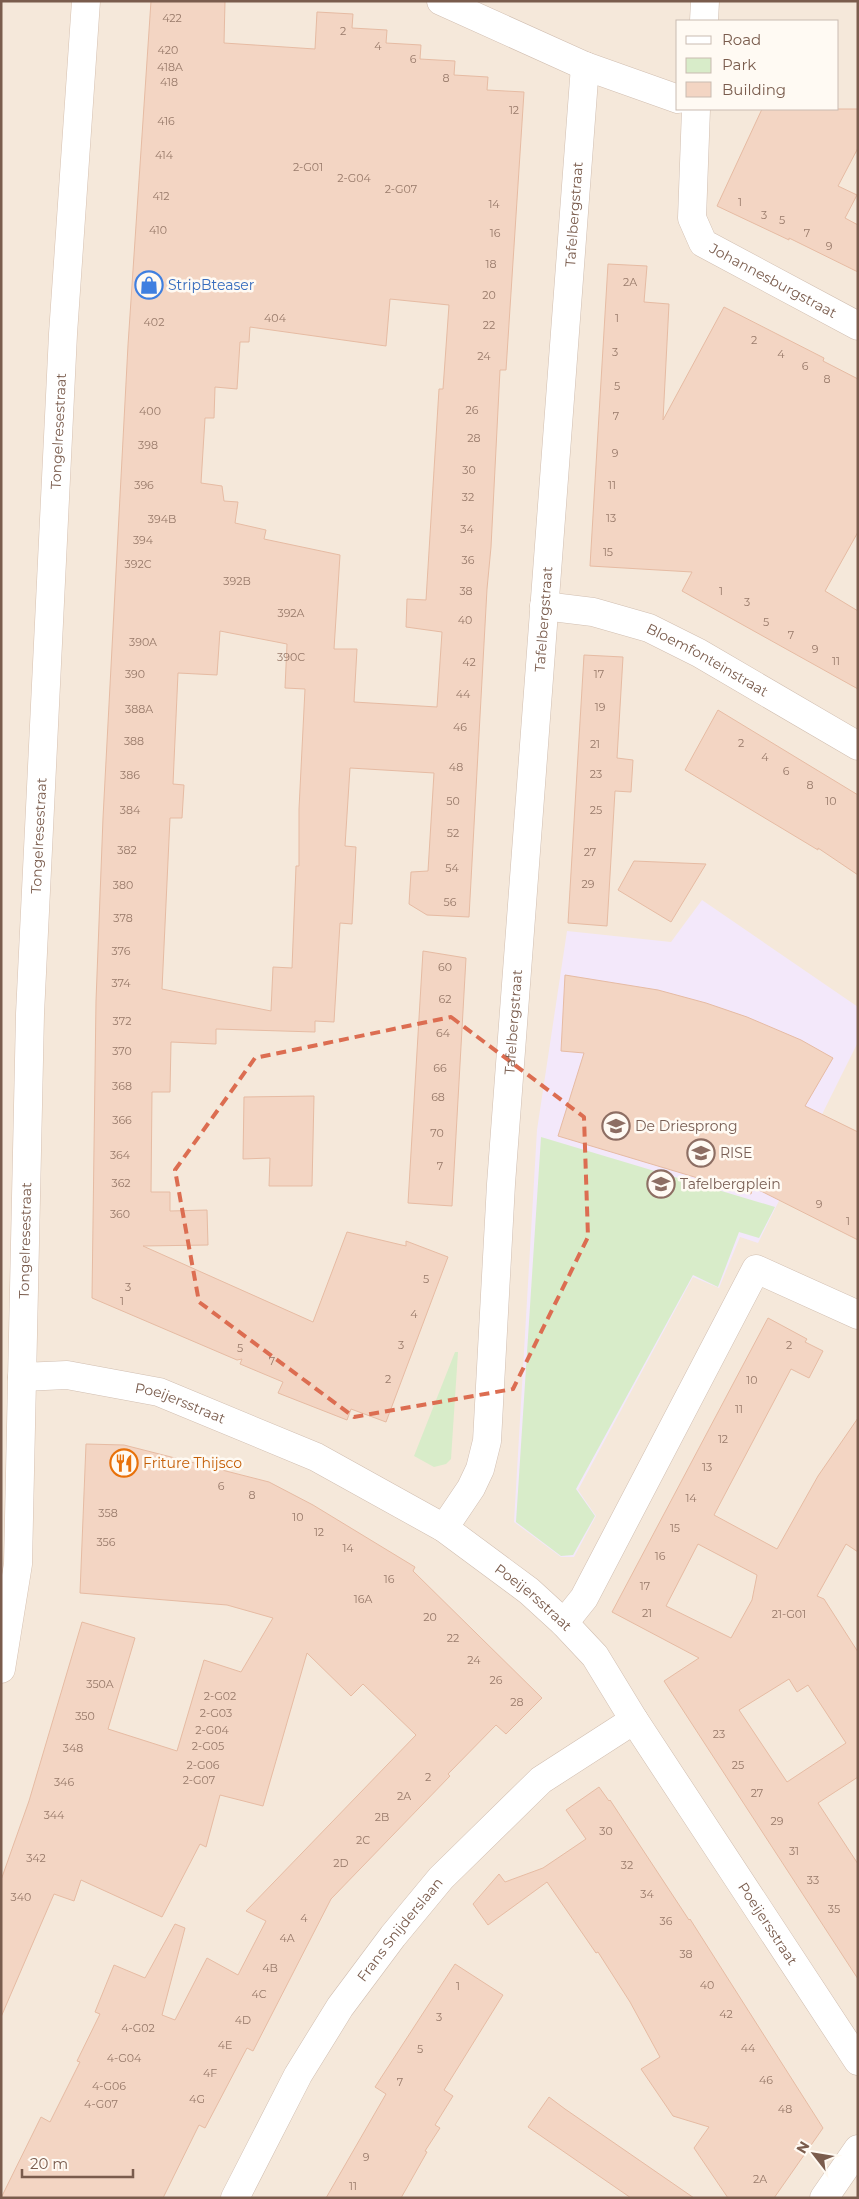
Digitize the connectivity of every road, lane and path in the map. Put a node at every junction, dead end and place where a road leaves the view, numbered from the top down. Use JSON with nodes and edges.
{"nodes":[{"id":1,"x":86,"y":1,"type":"edge"},
{"id":2,"x":441,"y":1,"type":"edge"},
{"id":3,"x":705,"y":1,"type":"edge"},
{"id":4,"x":704,"y":20,"type":"edge"},
{"id":5,"x":585,"y":66,"type":"junction"},
{"id":6,"x":676,"y":98,"type":"edge"},
{"id":7,"x":696,"y":110,"type":"edge"},
{"id":8,"x":858,"y":326,"type":"edge"},
{"id":9,"x":544,"y":606,"type":"junction"},
{"id":10,"x":858,"y":746,"type":"edge"},
{"id":11,"x":858,"y":1315,"type":"edge"},
{"id":12,"x":22,"y":1377,"type":"junction"},
{"id":13,"x":444,"y":1528,"type":"junction"},
{"id":14,"x":564,"y":1623,"type":"junction"},
{"id":15,"x":1,"y":1669,"type":"edge"},
{"id":16,"x":634,"y":1720,"type":"junction"},
{"id":17,"x":858,"y":2061,"type":"edge"},
{"id":18,"x":858,"y":2149,"type":"edge"},
{"id":19,"x":235,"y":2198,"type":"edge"},
{"id":20,"x":824,"y":2198,"type":"edge"}],
"edges":[{"from":1,"to":12,"type":"street","name":"Tongelresestraat"},
{"from":2,"to":5,"type":"street"},
{"from":3,"to":4,"type":"street"},
{"from":5,"to":6,"type":"street"},
{"from":5,"to":9,"type":"street","name":"Tafelbergstraat"},
{"from":7,"to":8,"type":"street","name":"Johannesburgstraat"},
{"from":9,"to":10,"type":"street","name":"Bloemfonteinstraat"},
{"from":9,"to":13,"type":"street","name":"Tafelbergstraat"},
{"from":11,"to":14,"type":"street"},
{"from":12,"to":13,"type":"street","name":"Poeijersstraat"},
{"from":12,"to":15,"type":"street","name":"Tongelresestraat"},
{"from":13,"to":14,"type":"street","name":"Poeijersstraat"},
{"from":14,"to":16,"type":"street","name":"Poeijersstraat"},
{"from":16,"to":17,"type":"street","name":"Poeijersstraat"},
{"from":16,"to":19,"type":"street","name":"Frans Snijderslaan"},
{"from":18,"to":20,"type":"street"}]}
